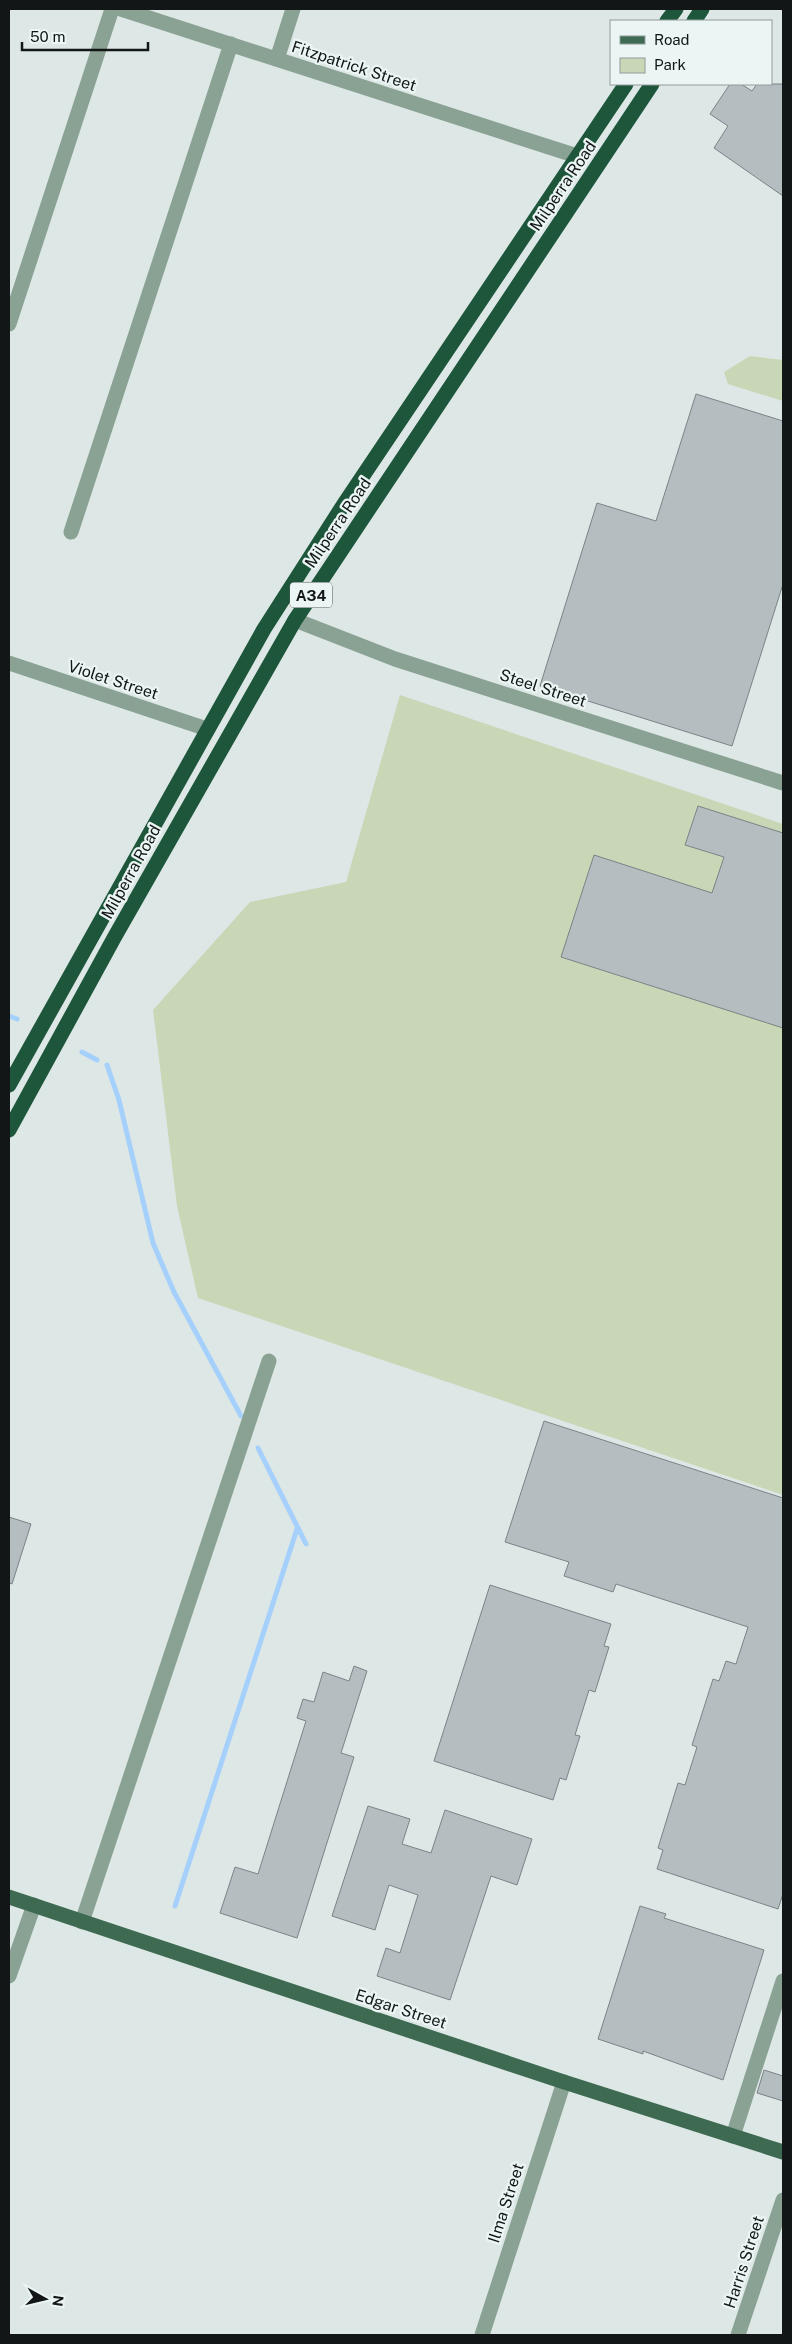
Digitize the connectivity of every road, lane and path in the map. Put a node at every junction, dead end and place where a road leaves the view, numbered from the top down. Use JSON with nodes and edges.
{"nodes":[{"id":1,"x":112,"y":9,"type":"edge"},
{"id":2,"x":120,"y":9,"type":"edge"},
{"id":3,"x":293,"y":9,"type":"edge"},
{"id":4,"x":676,"y":9,"type":"edge"},
{"id":5,"x":702,"y":9,"type":"edge"},
{"id":6,"x":668,"y":20,"type":"edge"},
{"id":7,"x":695,"y":20,"type":"edge"},
{"id":8,"x":231,"y":44,"type":"junction"},
{"id":9,"x":277,"y":60,"type":"junction"},
{"id":10,"x":625,"y":85,"type":"edge"},
{"id":11,"x":651,"y":85,"type":"edge"},
{"id":12,"x":577,"y":156,"type":"junction"},
{"id":13,"x":9,"y":324,"type":"edge"},
{"id":14,"x":71,"y":532,"type":"dead end"},
{"id":15,"x":295,"y":620,"type":"junction"},
{"id":16,"x":9,"y":663,"type":"edge"},
{"id":17,"x":207,"y":730,"type":"junction"},
{"id":18,"x":783,"y":783,"type":"edge"},
{"id":19,"x":9,"y":1085,"type":"edge"},
{"id":20,"x":9,"y":1130,"type":"edge"},
{"id":21,"x":270,"y":1361,"type":"dead end"},
{"id":22,"x":9,"y":1897,"type":"edge"},
{"id":23,"x":34,"y":1906,"type":"junction"},
{"id":24,"x":82,"y":1922,"type":"junction"},
{"id":25,"x":9,"y":1976,"type":"edge"},
{"id":26,"x":783,"y":1981,"type":"edge"},
{"id":27,"x":564,"y":2082,"type":"junction"},
{"id":28,"x":733,"y":2136,"type":"junction"},
{"id":29,"x":783,"y":2152,"type":"edge"},
{"id":30,"x":783,"y":2200,"type":"edge"},
{"id":31,"x":482,"y":2335,"type":"edge"},
{"id":32,"x":738,"y":2335,"type":"edge"}],
"edges":[{"from":1,"to":13,"type":"street"},
{"from":2,"to":8,"type":"street","name":"Fitzpatrick Street"},
{"from":3,"to":9,"type":"street"},
{"from":4,"to":6,"type":"highway"},
{"from":5,"to":7,"type":"highway"},
{"from":8,"to":9,"type":"street","name":"Fitzpatrick Street"},
{"from":8,"to":14,"type":"street"},
{"from":9,"to":12,"type":"street","name":"Fitzpatrick Street"},
{"from":10,"to":12,"type":"highway","name":"Milperra Road","number":"A34"},
{"from":11,"to":15,"type":"highway","name":"Milperra Road","number":"A34"},
{"from":12,"to":17,"type":"highway","name":"Milperra Road","number":"A34"},
{"from":15,"to":18,"type":"street","name":"Steel Street"},
{"from":15,"to":20,"type":"highway","name":"Milperra Road","number":"A34"},
{"from":16,"to":17,"type":"street","name":"Violet Street"},
{"from":17,"to":19,"type":"highway","name":"Milperra Road","number":"A34"},
{"from":21,"to":24,"type":"street"},
{"from":22,"to":23,"type":"main road","name":"Edgar Street"},
{"from":23,"to":24,"type":"main road","name":"Edgar Street"},
{"from":23,"to":25,"type":"street"},
{"from":24,"to":27,"type":"main road","name":"Edgar Street"},
{"from":26,"to":28,"type":"street"},
{"from":27,"to":28,"type":"main road","name":"Edgar Street"},
{"from":27,"to":31,"type":"street","name":"Ilma Street"},
{"from":28,"to":29,"type":"main road","name":"Edgar Street"},
{"from":30,"to":32,"type":"street","name":"Harris Street"}]}
